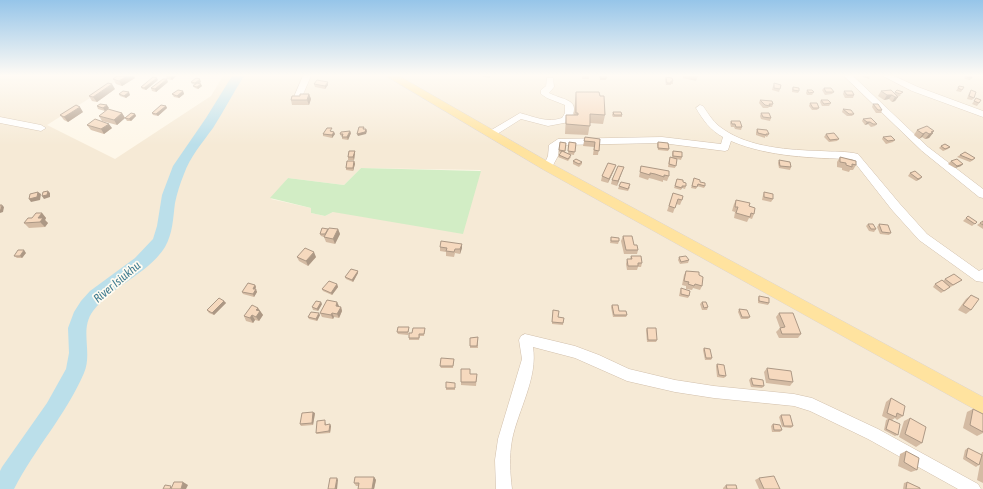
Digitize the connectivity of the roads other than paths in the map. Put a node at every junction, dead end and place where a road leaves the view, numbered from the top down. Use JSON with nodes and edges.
{"nodes":[{"id":1,"x":430,"y":99,"type":"edge"},
{"id":2,"x":560,"y":99,"type":"edge"},
{"id":3,"x":872,"y":99,"type":"edge"},
{"id":4,"x":942,"y":99,"type":"edge"},
{"id":5,"x":700,"y":108,"type":"dead end"},
{"id":6,"x":983,"y":114,"type":"edge"},
{"id":7,"x":0,"y":120,"type":"edge"},
{"id":8,"x":42,"y":128,"type":"dead end"},
{"id":9,"x":491,"y":134,"type":"junction"},
{"id":10,"x":728,"y":137,"type":"junction"},
{"id":11,"x":548,"y":167,"type":"junction"},
{"id":12,"x":983,"y":194,"type":"edge"},
{"id":13,"x":983,"y":274,"type":"edge"},
{"id":14,"x":983,"y":406,"type":"edge"},
{"id":15,"x":504,"y":489,"type":"edge"},
{"id":16,"x":973,"y":489,"type":"edge"}],
"edges":[{"from":1,"to":9,"type":"main road"},
{"from":2,"to":9,"type":"street"},
{"from":3,"to":12,"type":"street"},
{"from":4,"to":6,"type":"street"},
{"from":5,"to":10,"type":"street"},
{"from":7,"to":8,"type":"street"},
{"from":9,"to":11,"type":"main road"},
{"from":10,"to":11,"type":"street"},
{"from":10,"to":13,"type":"street"},
{"from":11,"to":14,"type":"main road"},
{"from":15,"to":16,"type":"street"}]}
